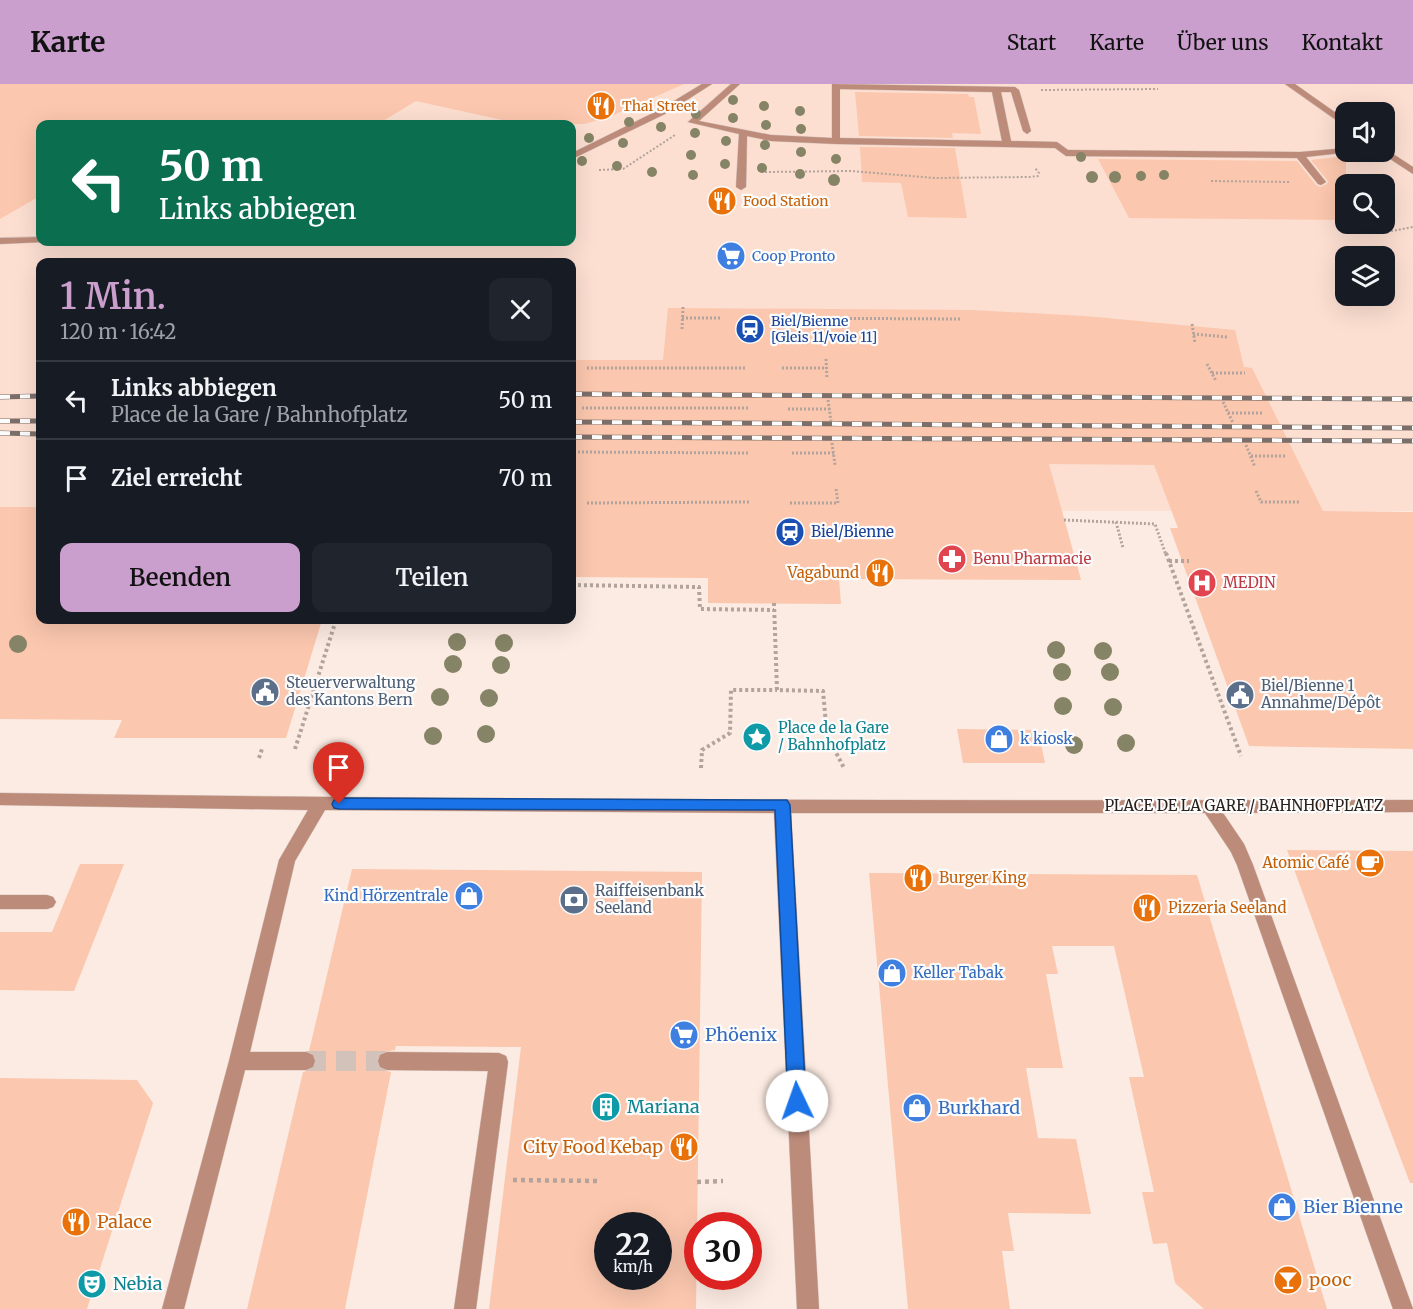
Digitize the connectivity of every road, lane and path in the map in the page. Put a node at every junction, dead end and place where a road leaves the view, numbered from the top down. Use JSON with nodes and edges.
{"nodes":[{"id":1,"x":708,"y":84,"type":"edge"},
{"id":2,"x":736,"y":84,"type":"edge"},
{"id":3,"x":1289,"y":84,"type":"edge"},
{"id":4,"x":836,"y":85,"type":"edge"},
{"id":5,"x":1158,"y":89,"type":"dead end"},
{"id":6,"x":996,"y":90,"type":"junction"},
{"id":7,"x":1015,"y":90,"type":"junction"},
{"id":8,"x":1335,"y":116,"type":"edge"},
{"id":9,"x":692,"y":122,"type":"junction"},
{"id":10,"x":1027,"y":131,"type":"dead end"},
{"id":11,"x":743,"y":134,"type":"junction"},
{"id":12,"x":836,"y":141,"type":"junction"},
{"id":13,"x":1007,"y":144,"type":"junction"},
{"id":14,"x":1335,"y":152,"type":"edge"},
{"id":15,"x":1066,"y":153,"type":"junction"},
{"id":16,"x":576,"y":154,"type":"edge"},
{"id":17,"x":1300,"y":156,"type":"junction"},
{"id":18,"x":1395,"y":159,"type":"edge"},
{"id":19,"x":592,"y":171,"type":"dead end"},
{"id":20,"x":1413,"y":171,"type":"edge"},
{"id":21,"x":742,"y":172,"type":"junction"},
{"id":22,"x":1205,"y":180,"type":"dead end"},
{"id":23,"x":1321,"y":182,"type":"joint"},
{"id":24,"x":741,"y":187,"type":"dead end"},
{"id":25,"x":1413,"y":227,"type":"edge"},
{"id":26,"x":1395,"y":230,"type":"edge"},
{"id":27,"x":36,"y":240,"type":"edge"},
{"id":28,"x":0,"y":241,"type":"edge"},
{"id":29,"x":683,"y":307,"type":"dead end"},
{"id":30,"x":682,"y":318,"type":"junction"},
{"id":31,"x":722,"y":318,"type":"dead end"},
{"id":32,"x":778,"y":318,"type":"dead end"},
{"id":33,"x":960,"y":319,"type":"dead end"},
{"id":34,"x":1192,"y":324,"type":"dead end"},
{"id":35,"x":682,"y":329,"type":"dead end"},
{"id":36,"x":1193,"y":334,"type":"junction"},
{"id":37,"x":1227,"y":337,"type":"dead end"},
{"id":38,"x":1195,"y":343,"type":"dead end"},
{"id":39,"x":826,"y":359,"type":"dead end"},
{"id":40,"x":1208,"y":364,"type":"dead end"},
{"id":41,"x":587,"y":368,"type":"dead end"},
{"id":42,"x":747,"y":368,"type":"dead end"},
{"id":43,"x":782,"y":368,"type":"dead end"},
{"id":44,"x":826,"y":368,"type":"junction"},
{"id":45,"x":1212,"y":373,"type":"junction"},
{"id":46,"x":1245,"y":373,"type":"dead end"},
{"id":47,"x":827,"y":379,"type":"dead end"},
{"id":48,"x":1216,"y":381,"type":"dead end"},
{"id":49,"x":828,"y":400,"type":"dead end"},
{"id":50,"x":1223,"y":402,"type":"dead end"},
{"id":51,"x":582,"y":408,"type":"dead end"},
{"id":52,"x":748,"y":408,"type":"dead end"},
{"id":53,"x":788,"y":409,"type":"dead end"},
{"id":54,"x":830,"y":409,"type":"junction"},
{"id":55,"x":1228,"y":413,"type":"junction"},
{"id":56,"x":1263,"y":413,"type":"dead end"},
{"id":57,"x":831,"y":421,"type":"dead end"},
{"id":58,"x":1233,"y":423,"type":"dead end"},
{"id":59,"x":832,"y":443,"type":"dead end"},
{"id":60,"x":1246,"y":445,"type":"dead end"},
{"id":61,"x":576,"y":452,"type":"edge"},
{"id":62,"x":749,"y":453,"type":"dead end"},
{"id":63,"x":792,"y":453,"type":"dead end"},
{"id":64,"x":834,"y":453,"type":"junction"},
{"id":65,"x":1251,"y":456,"type":"junction"},
{"id":66,"x":1286,"y":456,"type":"dead end"},
{"id":67,"x":835,"y":465,"type":"dead end"},
{"id":68,"x":1256,"y":466,"type":"dead end"},
{"id":69,"x":836,"y":489,"type":"dead end"},
{"id":70,"x":1256,"y":491,"type":"dead end"},
{"id":71,"x":749,"y":502,"type":"dead end"},
{"id":72,"x":1300,"y":502,"type":"dead end"},
{"id":73,"x":587,"y":503,"type":"dead end"},
{"id":74,"x":790,"y":503,"type":"dead end"},
{"id":75,"x":1065,"y":520,"type":"dead end"},
{"id":76,"x":1116,"y":522,"type":"junction"},
{"id":77,"x":1123,"y":548,"type":"dead end"},
{"id":78,"x":1169,"y":561,"type":"junction"},
{"id":79,"x":1189,"y":561,"type":"dead end"},
{"id":80,"x":576,"y":585,"type":"edge"},
{"id":81,"x":774,"y":603,"type":"dead end"},
{"id":82,"x":774,"y":610,"type":"junction"},
{"id":83,"x":335,"y":624,"type":"edge"},
{"id":84,"x":777,"y":690,"type":"junction"},
{"id":85,"x":262,"y":748,"type":"dead end"},
{"id":86,"x":295,"y":749,"type":"dead end"},
{"id":87,"x":1242,"y":756,"type":"dead end"},
{"id":88,"x":260,"y":758,"type":"dead end"},
{"id":89,"x":701,"y":768,"type":"dead end"},
{"id":90,"x":844,"y":768,"type":"dead end"},
{"id":91,"x":0,"y":799,"type":"edge"},
{"id":92,"x":320,"y":804,"type":"junction"},
{"id":93,"x":782,"y":805,"type":"junction"},
{"id":94,"x":1413,"y":806,"type":"edge"},
{"id":95,"x":1210,"y":807,"type":"junction"},
{"id":96,"x":0,"y":902,"type":"edge"},
{"id":97,"x":47,"y":902,"type":"dead end"},
{"id":98,"x":238,"y":1061,"type":"junction"},
{"id":99,"x":306,"y":1061,"type":"tunnel mouth"},
{"id":100,"x":387,"y":1061,"type":"tunnel mouth"},
{"id":101,"x":483,"y":1180,"type":"junction"},
{"id":102,"x":598,"y":1181,"type":"dead end"},
{"id":103,"x":723,"y":1181,"type":"dead end"},
{"id":104,"x":698,"y":1182,"type":"dead end"},
{"id":105,"x":173,"y":1309,"type":"edge"},
{"id":106,"x":465,"y":1309,"type":"edge"},
{"id":107,"x":808,"y":1309,"type":"edge"},
{"id":108,"x":1404,"y":1309,"type":"edge"}],
"edges":[{"from":1,"to":16,"type":"street"},
{"from":2,"to":9,"type":"street"},
{"from":3,"to":8,"type":"street"},
{"from":4,"to":6,"type":"street"},
{"from":4,"to":12,"type":"street"},
{"from":5,"to":7,"type":"path"},
{"from":6,"to":7,"type":"street"},
{"from":6,"to":13,"type":"street"},
{"from":7,"to":10,"type":"street"},
{"from":9,"to":11,"type":"street"},
{"from":9,"to":19,"type":"path"},
{"from":11,"to":12,"type":"street"},
{"from":11,"to":21,"type":"street"},
{"from":12,"to":13,"type":"street"},
{"from":13,"to":15,"type":"street"},
{"from":14,"to":17,"type":"street"},
{"from":15,"to":17,"type":"street"},
{"from":15,"to":21,"type":"path"},
{"from":17,"to":23,"type":"street"},
{"from":18,"to":20,"type":"street"},
{"from":21,"to":24,"type":"street"},
{"from":22,"to":23,"type":"path"},
{"from":25,"to":26,"type":"path"},
{"from":27,"to":28,"type":"street"},
{"from":29,"to":30,"type":"path"},
{"from":30,"to":31,"type":"path"},
{"from":30,"to":35,"type":"path"},
{"from":32,"to":33,"type":"path"},
{"from":34,"to":36,"type":"path"},
{"from":36,"to":37,"type":"path"},
{"from":36,"to":38,"type":"path"},
{"from":39,"to":44,"type":"path"},
{"from":40,"to":45,"type":"path"},
{"from":41,"to":42,"type":"path"},
{"from":43,"to":44,"type":"path"},
{"from":44,"to":47,"type":"path"},
{"from":45,"to":46,"type":"path"},
{"from":45,"to":48,"type":"path"},
{"from":49,"to":54,"type":"path"},
{"from":50,"to":55,"type":"path"},
{"from":51,"to":52,"type":"path"},
{"from":53,"to":54,"type":"path"},
{"from":54,"to":57,"type":"path"},
{"from":55,"to":56,"type":"path"},
{"from":55,"to":58,"type":"path"},
{"from":59,"to":64,"type":"path"},
{"from":60,"to":65,"type":"path"},
{"from":61,"to":62,"type":"path"},
{"from":63,"to":64,"type":"path"},
{"from":64,"to":67,"type":"path"},
{"from":65,"to":66,"type":"path"},
{"from":65,"to":68,"type":"path"},
{"from":69,"to":74,"type":"path"},
{"from":70,"to":72,"type":"path"},
{"from":71,"to":73,"type":"path"},
{"from":75,"to":76,"type":"path"},
{"from":76,"to":77,"type":"path"},
{"from":76,"to":78,"type":"path"},
{"from":78,"to":79,"type":"path"},
{"from":78,"to":87,"type":"path"},
{"from":80,"to":82,"type":"path"},
{"from":81,"to":82,"type":"path"},
{"from":82,"to":84,"type":"path"},
{"from":83,"to":86,"type":"path"},
{"from":84,"to":89,"type":"path"},
{"from":84,"to":90,"type":"path"},
{"from":85,"to":88,"type":"path"},
{"from":91,"to":92,"type":"street","name":"PLACE DE LA GARE / BAHNHOFPLATZ"},
{"from":92,"to":93,"type":"street","name":"PLACE DE LA GARE / BAHNHOFPLATZ"},
{"from":92,"to":98,"type":"street"},
{"from":93,"to":95,"type":"street","name":"PLACE DE LA GARE / BAHNHOFPLATZ"},
{"from":93,"to":107,"type":"street"},
{"from":94,"to":95,"type":"street","name":"PLACE DE LA GARE / BAHNHOFPLATZ"},
{"from":95,"to":108,"type":"street"},
{"from":96,"to":97,"type":"street"},
{"from":98,"to":99,"type":"street"},
{"from":98,"to":105,"type":"street"},
{"from":100,"to":101,"type":"street"},
{"from":101,"to":102,"type":"path"},
{"from":101,"to":106,"type":"street"},
{"from":103,"to":104,"type":"path"}]}
